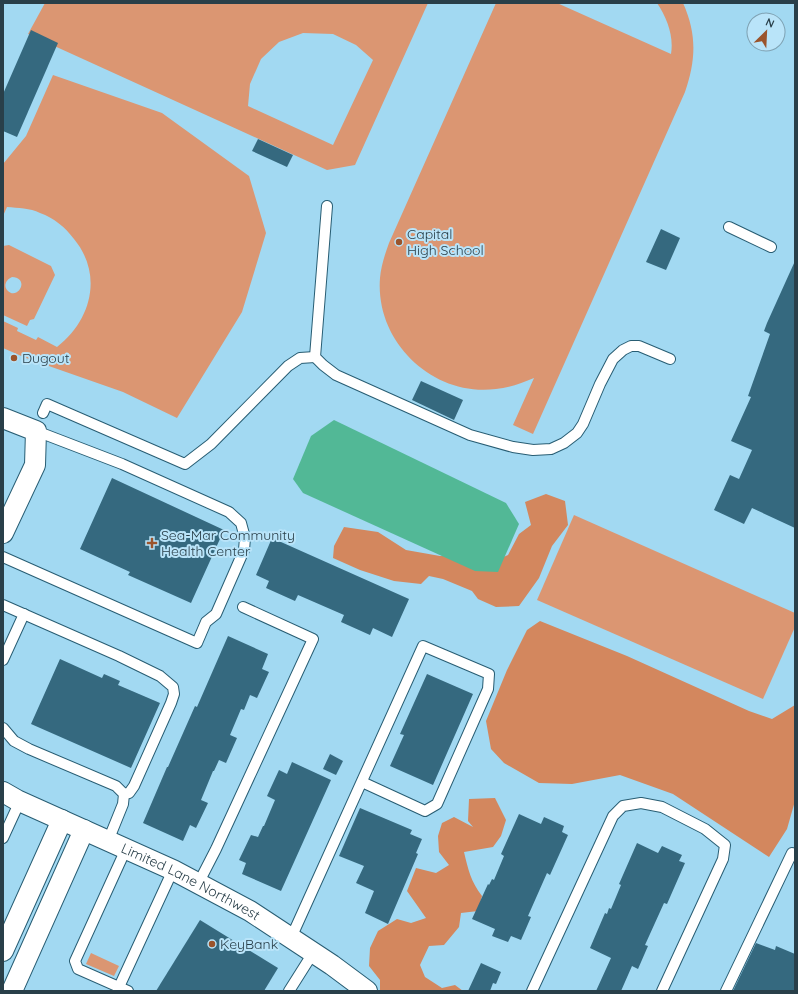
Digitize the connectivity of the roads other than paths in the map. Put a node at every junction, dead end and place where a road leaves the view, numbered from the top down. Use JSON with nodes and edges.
{"nodes":[{"id":1,"x":327,"y":206,"type":"dead end"},
{"id":2,"x":729,"y":227,"type":"dead end"},
{"id":3,"x":771,"y":247,"type":"dead end"},
{"id":4,"x":315,"y":357,"type":"junction"},
{"id":5,"x":670,"y":359,"type":"dead end"},
{"id":6,"x":44,"y":413,"type":"dead end"},
{"id":7,"x":3,"y":418,"type":"edge"},
{"id":8,"x":36,"y":432,"type":"junction"},
{"id":9,"x":3,"y":533,"type":"edge"},
{"id":10,"x":3,"y":558,"type":"edge"},
{"id":11,"x":3,"y":605,"type":"edge"},
{"id":12,"x":243,"y":607,"type":"dead end"},
{"id":13,"x":24,"y":614,"type":"junction"},
{"id":14,"x":3,"y":660,"type":"edge"},
{"id":15,"x":3,"y":728,"type":"edge"},
{"id":16,"x":362,"y":782,"type":"junction"},
{"id":17,"x":124,"y":794,"type":"junction"},
{"id":18,"x":11,"y":796,"type":"edge"},
{"id":19,"x":62,"y":820,"type":"junction"},
{"id":20,"x":84,"y":830,"type":"junction"},
{"id":21,"x":3,"y":838,"type":"edge"},
{"id":22,"x":108,"y":840,"type":"junction"},
{"id":23,"x":126,"y":849,"type":"junction"},
{"id":24,"x":795,"y":854,"type":"edge"},
{"id":25,"x":173,"y":870,"type":"junction"},
{"id":26,"x":198,"y":884,"type":"junction"},
{"id":27,"x":291,"y":938,"type":"junction"},
{"id":28,"x":3,"y":951,"type":"edge"},
{"id":29,"x":313,"y":953,"type":"junction"},
{"id":30,"x":124,"y":989,"type":"edge"},
{"id":31,"x":12,"y":991,"type":"edge"},
{"id":32,"x":289,"y":991,"type":"edge"},
{"id":33,"x":367,"y":991,"type":"edge"},
{"id":34,"x":532,"y":991,"type":"edge"},
{"id":35,"x":662,"y":991,"type":"edge"},
{"id":36,"x":726,"y":991,"type":"edge"}],
"edges":[{"from":1,"to":4,"type":"lane"},
{"from":2,"to":3,"type":"lane"},
{"from":4,"to":5,"type":"lane"},
{"from":4,"to":6,"type":"lane"},
{"from":7,"to":8,"type":"street"},
{"from":8,"to":9,"type":"street"},
{"from":8,"to":10,"type":"lane"},
{"from":11,"to":13,"type":"lane"},
{"from":12,"to":26,"type":"lane"},
{"from":13,"to":14,"type":"lane"},
{"from":13,"to":17,"type":"lane"},
{"from":15,"to":17,"type":"lane"},
{"from":16,"to":16,"type":"lane"},
{"from":16,"to":27,"type":"lane"},
{"from":17,"to":22,"type":"lane"},
{"from":18,"to":19,"type":"street","name":"Limited Lane Northwest"},
{"from":18,"to":21,"type":"lane"},
{"from":19,"to":20,"type":"street","name":"Limited Lane Northwest"},
{"from":19,"to":28,"type":"street"},
{"from":20,"to":22,"type":"street","name":"Limited Lane Northwest"},
{"from":20,"to":31,"type":"street"},
{"from":22,"to":23,"type":"street","name":"Limited Lane Northwest"},
{"from":23,"to":25,"type":"street","name":"Limited Lane Northwest"},
{"from":23,"to":30,"type":"lane"},
{"from":24,"to":36,"type":"lane"},
{"from":25,"to":26,"type":"street","name":"Limited Lane Northwest"},
{"from":25,"to":30,"type":"lane"},
{"from":26,"to":27,"type":"street","name":"Limited Lane Northwest"},
{"from":27,"to":29,"type":"street","name":"Limited Lane Northwest"},
{"from":29,"to":32,"type":"lane"},
{"from":29,"to":33,"type":"street","name":"Limited Lane Northwest"},
{"from":34,"to":35,"type":"lane"}]}
